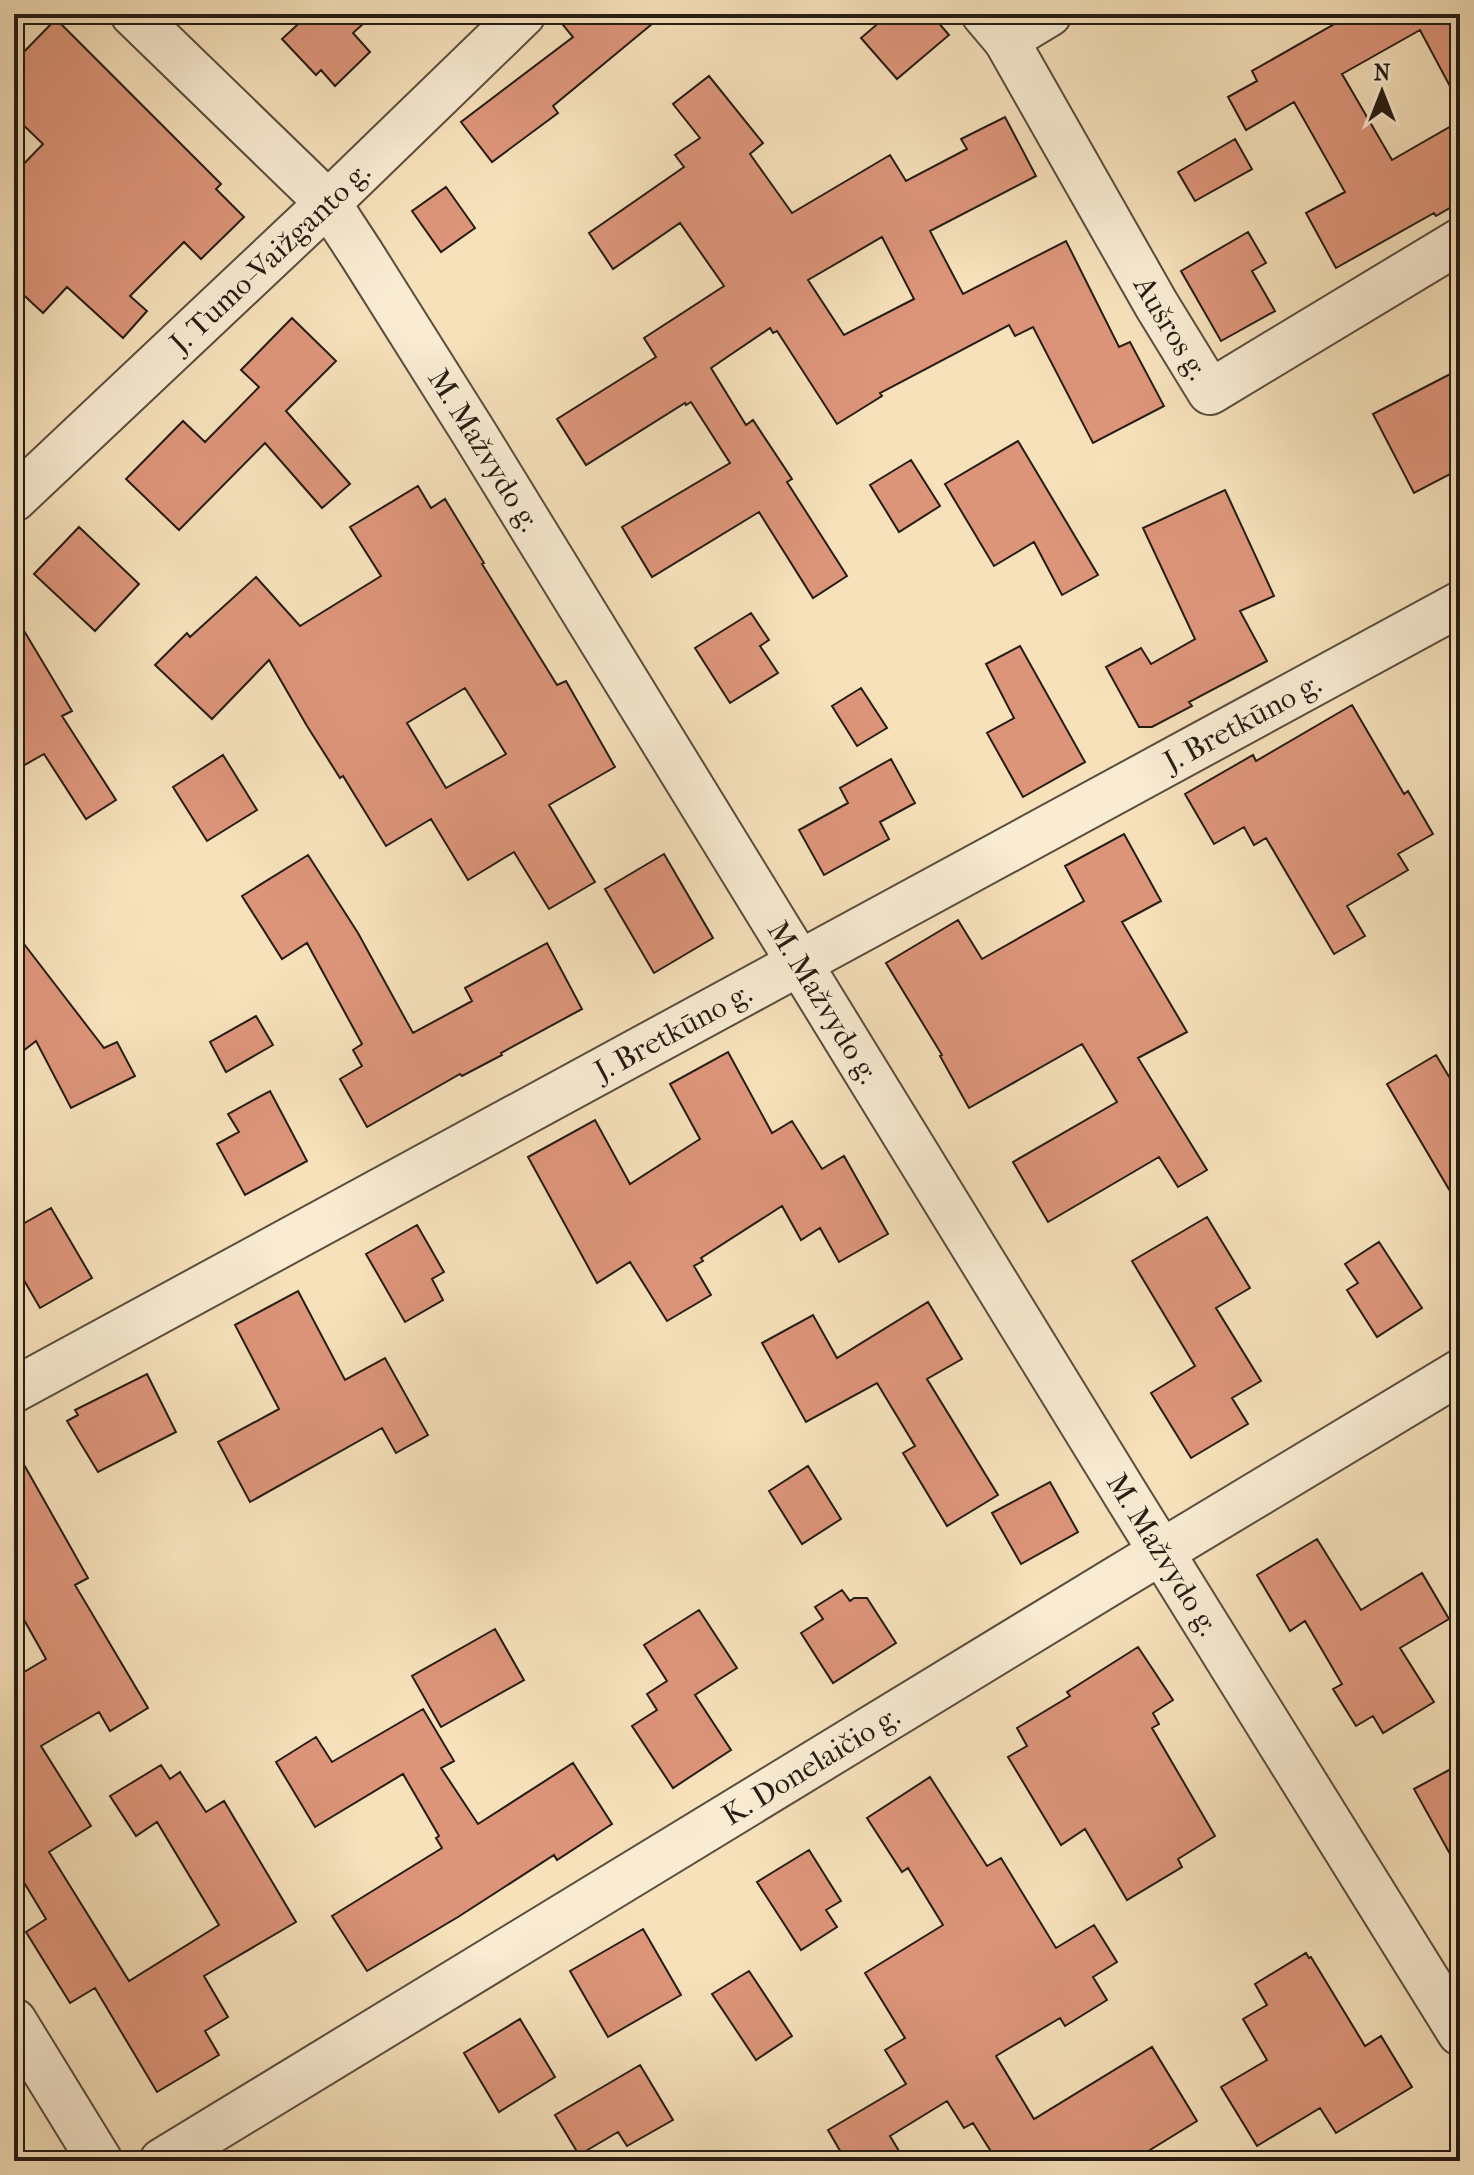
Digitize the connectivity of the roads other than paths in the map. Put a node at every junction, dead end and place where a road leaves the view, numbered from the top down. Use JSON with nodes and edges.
{"nodes":[{"id":1,"x":133,"y":14,"type":"edge"},
{"id":2,"x":523,"y":14,"type":"edge"},
{"id":3,"x":1049,"y":14,"type":"edge"},
{"id":4,"x":995,"y":27,"type":"edge"},
{"id":5,"x":328,"y":203,"type":"junction"},
{"id":6,"x":1460,"y":241,"type":"edge"},
{"id":7,"x":14,"y":499,"type":"edge"},
{"id":8,"x":1460,"y":604,"type":"edge"},
{"id":9,"x":801,"y":964,"type":"junction"},
{"id":10,"x":1460,"y":1372,"type":"edge"},
{"id":11,"x":14,"y":1390,"type":"edge"},
{"id":12,"x":1161,"y":1551,"type":"junction"},
{"id":13,"x":14,"y":2021,"type":"edge"},
{"id":14,"x":1460,"y":2033,"type":"edge"},
{"id":15,"x":100,"y":2161,"type":"edge"},
{"id":16,"x":162,"y":2161,"type":"edge"}],
"edges":[{"from":1,"to":5,"type":"street","name":"M. Mažvydo g."},
{"from":2,"to":5,"type":"street","name":"J. Tumo-Vaižganto g."},
{"from":3,"to":4,"type":"street"},
{"from":4,"to":6,"type":"street","name":"Aušros g."},
{"from":5,"to":7,"type":"street","name":"J. Tumo-Vaižganto g."},
{"from":5,"to":9,"type":"street","name":"M. Mažvydo g."},
{"from":8,"to":9,"type":"street","name":"J. Bretkūno g."},
{"from":9,"to":11,"type":"street","name":"J. Bretkūno g."},
{"from":9,"to":12,"type":"street","name":"M. Mažvydo g."},
{"from":10,"to":12,"type":"street","name":"K. Donelaičio g."},
{"from":12,"to":14,"type":"street","name":"M. Mažvydo g."},
{"from":12,"to":16,"type":"street","name":"K. Donelaičio g."},
{"from":13,"to":15,"type":"street"}]}
